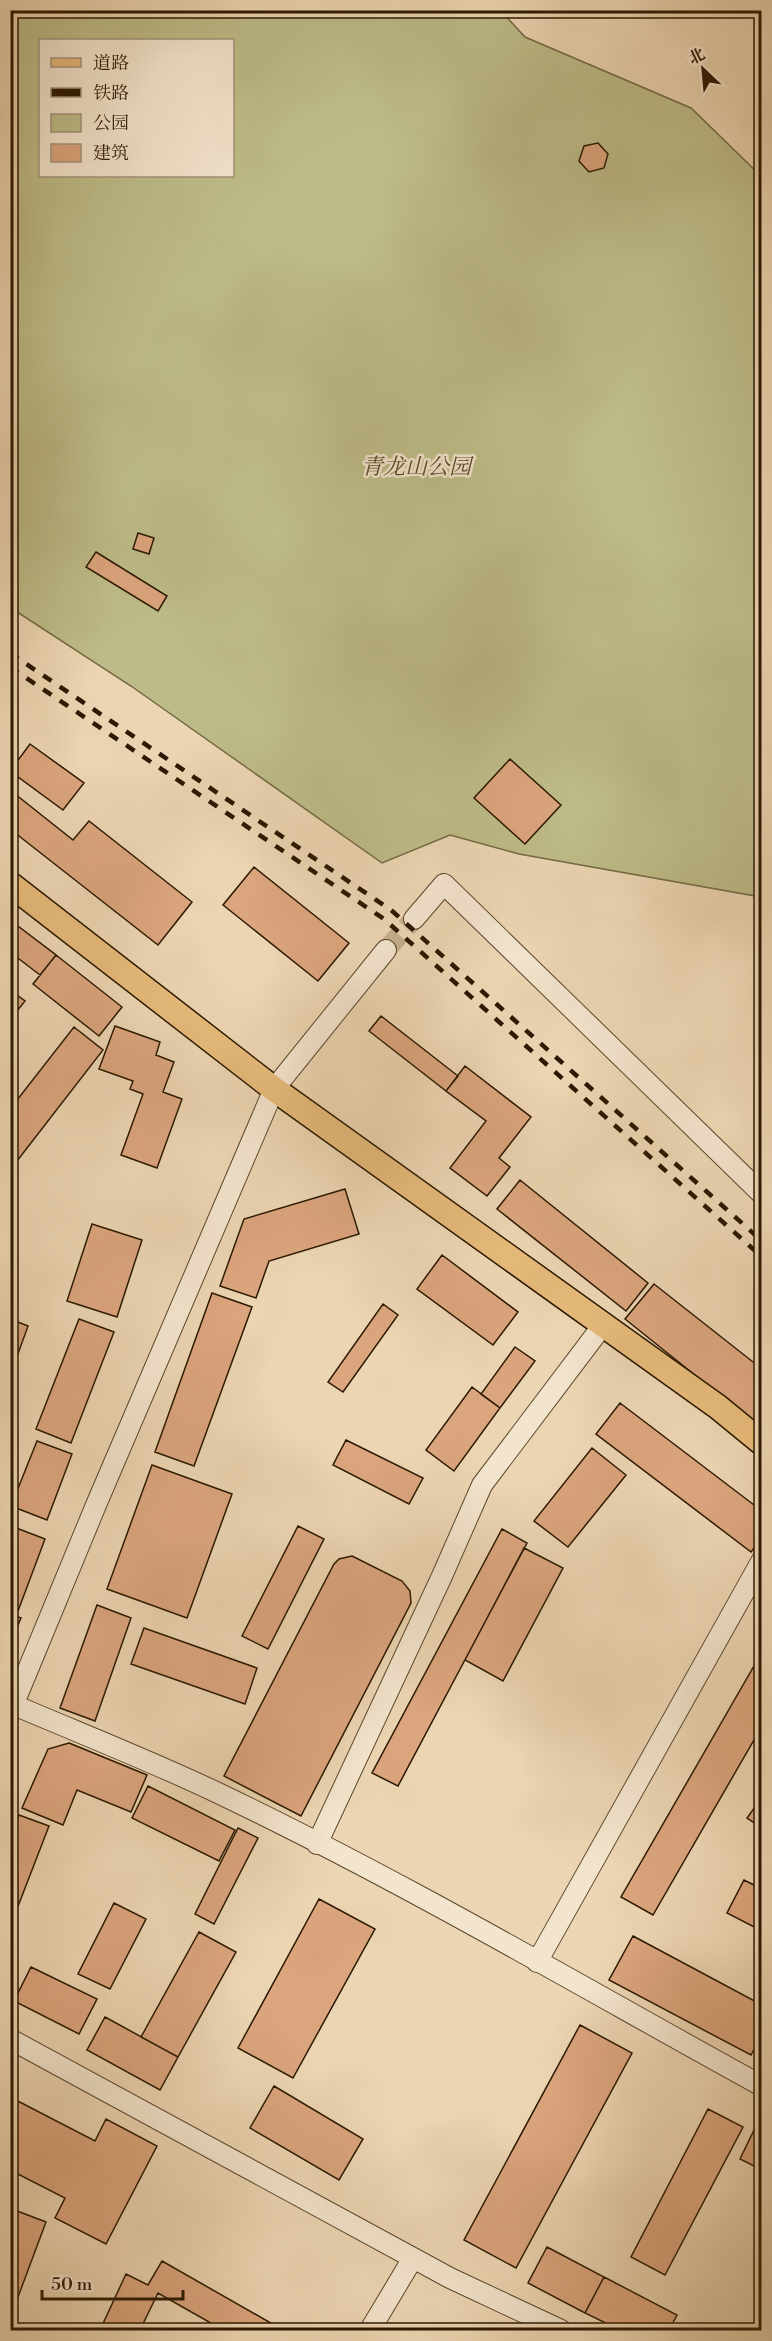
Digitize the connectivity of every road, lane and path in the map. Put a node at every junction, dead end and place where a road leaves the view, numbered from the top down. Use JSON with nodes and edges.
{"nodes":[{"id":1,"x":10,"y":884,"type":"edge"},
{"id":2,"x":414,"y":919,"type":"tunnel mouth"},
{"id":3,"x":386,"y":950,"type":"tunnel mouth"},
{"id":4,"x":274,"y":1089,"type":"junction"},
{"id":5,"x":762,"y":1194,"type":"edge"},
{"id":6,"x":603,"y":1325,"type":"junction"},
{"id":7,"x":762,"y":1443,"type":"edge"},
{"id":8,"x":762,"y":1560,"type":"edge"},
{"id":9,"x":12,"y":1709,"type":"edge"},
{"id":10,"x":317,"y":1844,"type":"junction"},
{"id":11,"x":537,"y":1962,"type":"junction"},
{"id":12,"x":10,"y":2039,"type":"edge"},
{"id":13,"x":762,"y":2086,"type":"edge"},
{"id":14,"x":413,"y":2258,"type":"junction"},
{"id":15,"x":370,"y":2331,"type":"edge"},
{"id":16,"x":561,"y":2331,"type":"edge"}],
"edges":[{"from":1,"to":4,"type":"main road"},
{"from":2,"to":5,"type":"street"},
{"from":3,"to":4,"type":"street"},
{"from":4,"to":6,"type":"main road"},
{"from":4,"to":9,"type":"street"},
{"from":6,"to":7,"type":"main road"},
{"from":6,"to":10,"type":"street"},
{"from":8,"to":11,"type":"street"},
{"from":9,"to":10,"type":"street"},
{"from":10,"to":11,"type":"street"},
{"from":11,"to":13,"type":"street"},
{"from":12,"to":14,"type":"street"},
{"from":14,"to":15,"type":"street"},
{"from":14,"to":16,"type":"street"}]}
